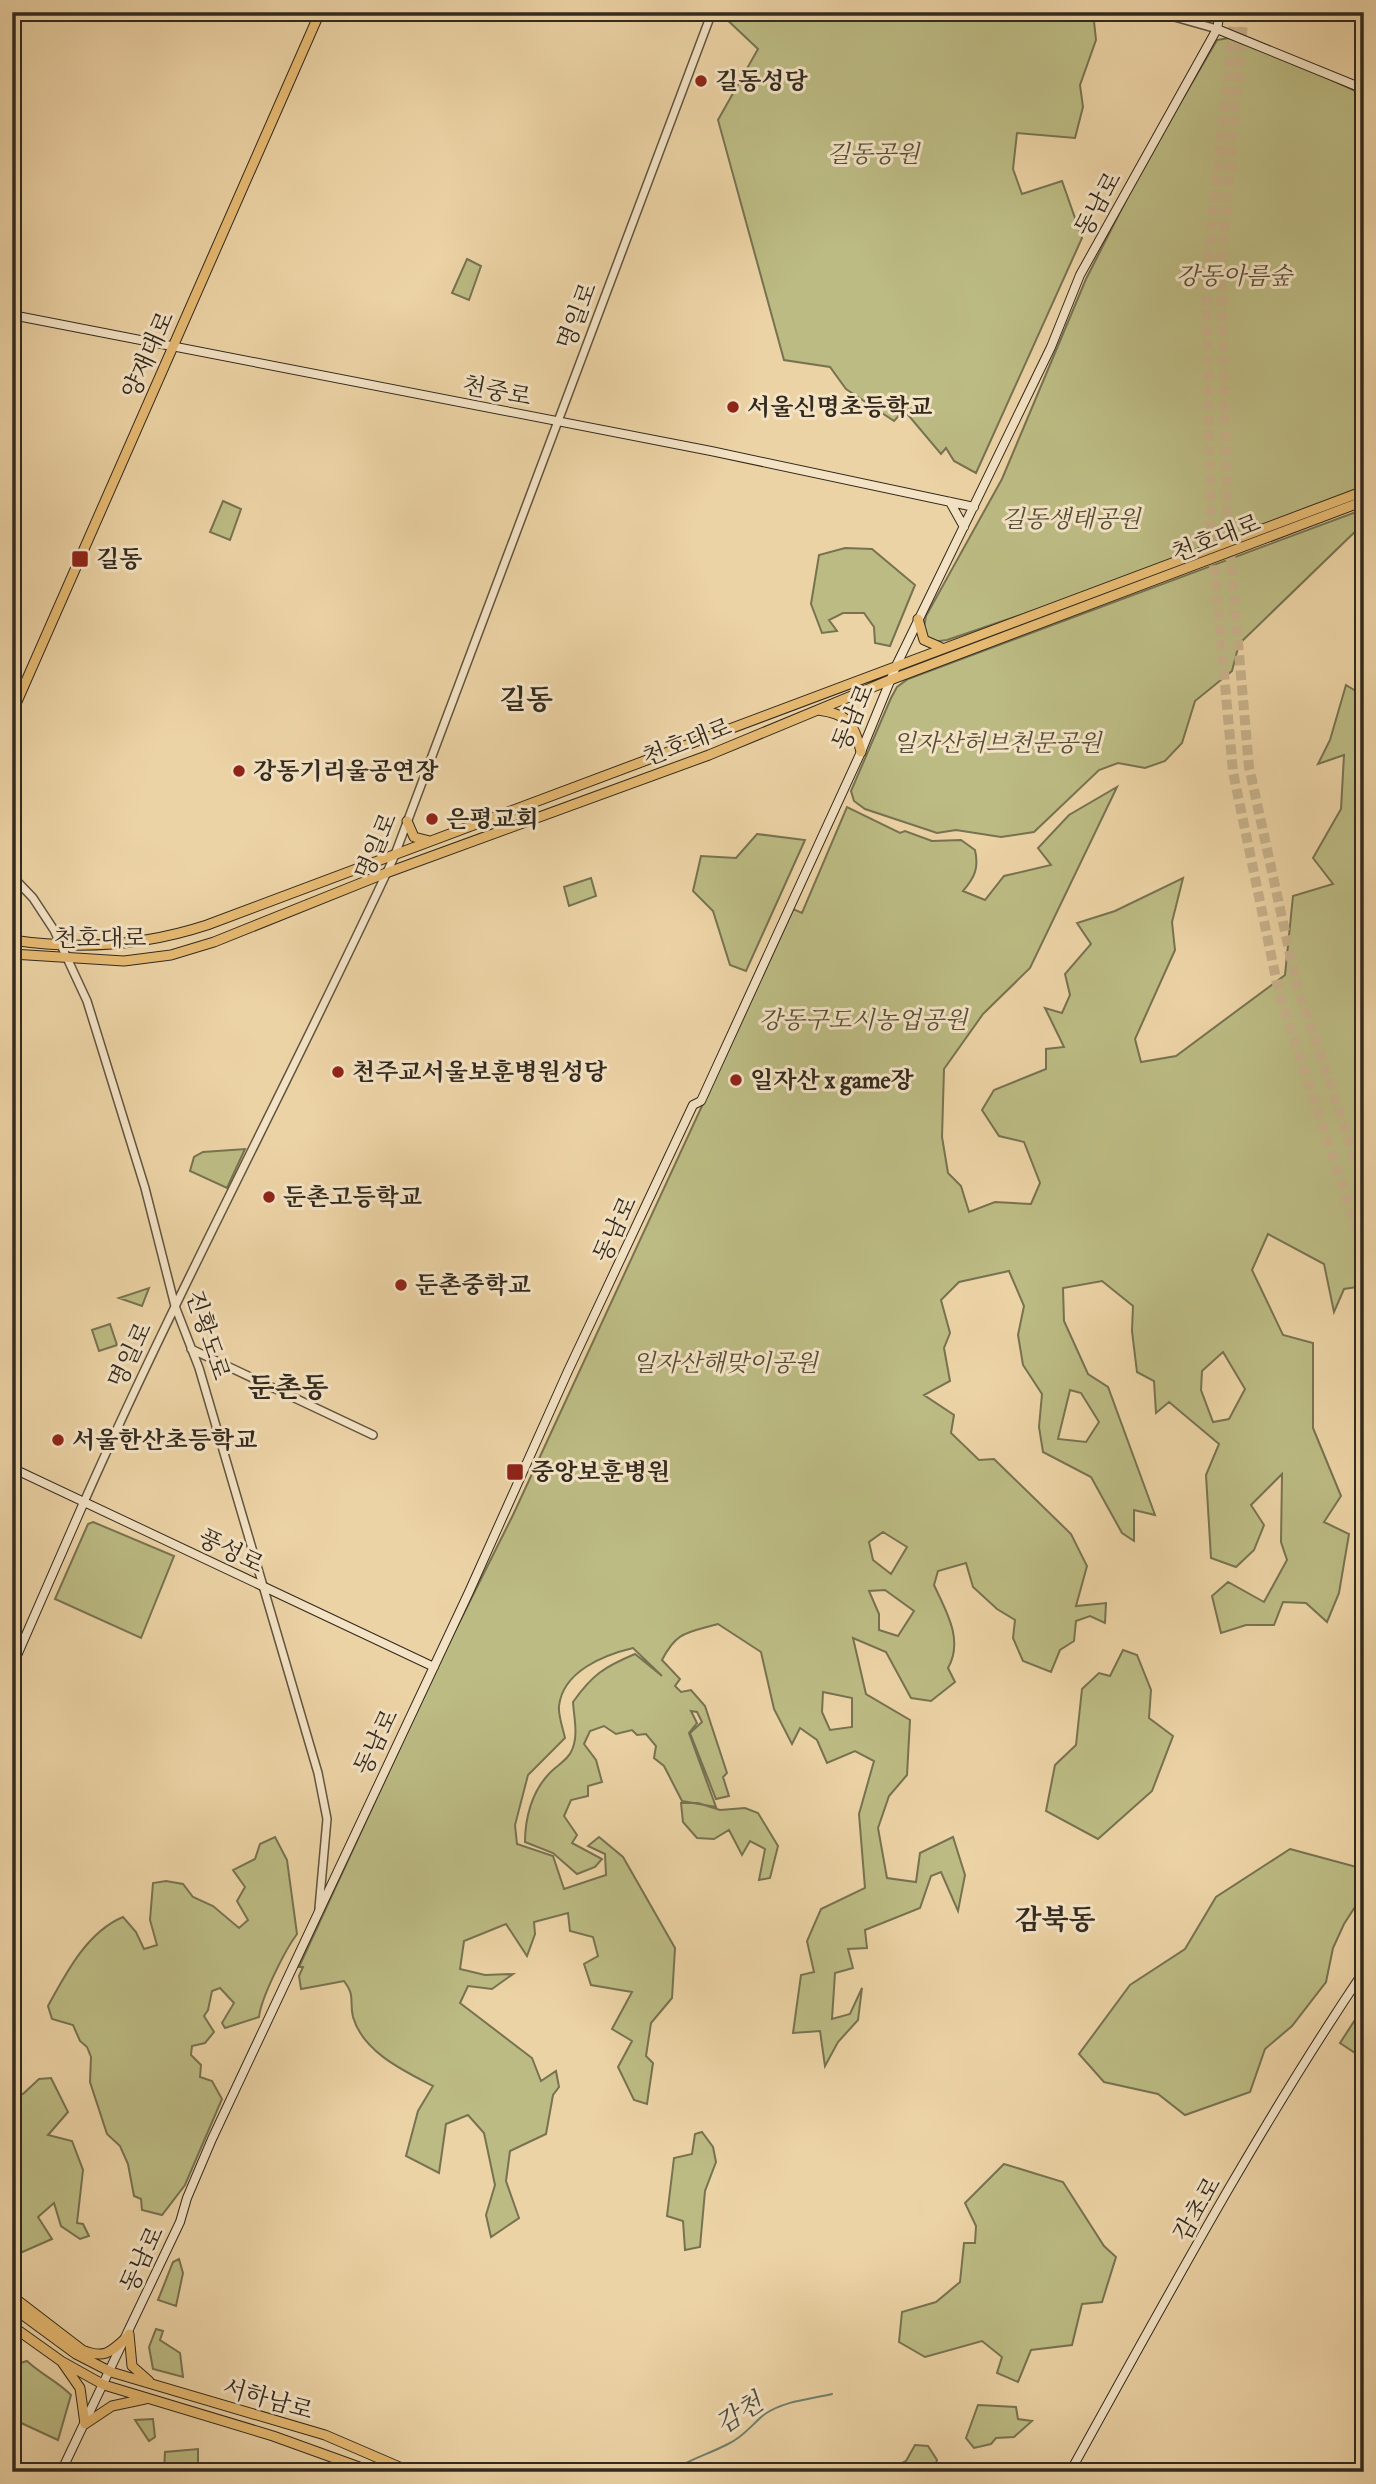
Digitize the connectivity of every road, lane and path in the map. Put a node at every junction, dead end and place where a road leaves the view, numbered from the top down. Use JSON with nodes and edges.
{"nodes":[{"id":1,"x":320,"y":12,"type":"edge"},
{"id":2,"x":712,"y":12,"type":"edge"},
{"id":3,"x":1157,"y":12,"type":"edge"},
{"id":4,"x":1220,"y":12,"type":"edge"},
{"id":5,"x":1217,"y":29,"type":"junction"},
{"id":6,"x":1364,"y":89,"type":"edge"},
{"id":7,"x":12,"y":316,"type":"edge"},
{"id":8,"x":172,"y":348,"type":"junction"},
{"id":9,"x":558,"y":422,"type":"junction"},
{"id":10,"x":1364,"y":491,"type":"edge"},
{"id":11,"x":1364,"y":501,"type":"edge"},
{"id":12,"x":950,"y":502,"type":"junction"},
{"id":13,"x":974,"y":507,"type":"junction"},
{"id":14,"x":964,"y":527,"type":"junction"},
{"id":15,"x":918,"y":619,"type":"junction"},
{"id":16,"x":940,"y":648,"type":"junction"},
{"id":17,"x":897,"y":664,"type":"junction"},
{"id":18,"x":890,"y":680,"type":"junction"},
{"id":19,"x":816,"y":709,"type":"junction"},
{"id":20,"x":12,"y":713,"type":"edge"},
{"id":21,"x":861,"y":752,"type":"junction"},
{"id":22,"x":407,"y":821,"type":"junction"},
{"id":23,"x":435,"y":841,"type":"junction"},
{"id":24,"x":394,"y":856,"type":"junction"},
{"id":25,"x":386,"y":873,"type":"junction"},
{"id":26,"x":12,"y":876,"type":"edge"},
{"id":27,"x":12,"y":940,"type":"edge"},
{"id":28,"x":62,"y":946,"type":"junction"},
{"id":29,"x":12,"y":954,"type":"edge"},
{"id":30,"x":68,"y":958,"type":"junction"},
{"id":31,"x":175,"y":1306,"type":"junction"},
{"id":32,"x":191,"y":1349,"type":"junction"},
{"id":33,"x":222,"y":1362,"type":"junction"},
{"id":34,"x":199,"y":1368,"type":"junction"},
{"id":35,"x":373,"y":1435,"type":"dead end"},
{"id":36,"x":12,"y":1468,"type":"edge"},
{"id":37,"x":84,"y":1502,"type":"junction"},
{"id":38,"x":265,"y":1588,"type":"junction"},
{"id":39,"x":279,"y":1594,"type":"junction"},
{"id":40,"x":270,"y":1608,"type":"junction"},
{"id":41,"x":12,"y":1667,"type":"edge"},
{"id":42,"x":434,"y":1667,"type":"junction"},
{"id":43,"x":319,"y":1908,"type":"junction"},
{"id":44,"x":1364,"y":1971,"type":"edge"},
{"id":45,"x":12,"y":2296,"type":"edge"},
{"id":46,"x":12,"y":2306,"type":"edge"},
{"id":47,"x":12,"y":2326,"type":"edge"},
{"id":48,"x":128,"y":2336,"type":"junction"},
{"id":49,"x":54,"y":2338,"type":"junction"},
{"id":50,"x":85,"y":2352,"type":"junction"},
{"id":51,"x":61,"y":2361,"type":"junction"},
{"id":52,"x":111,"y":2372,"type":"junction"},
{"id":53,"x":104,"y":2385,"type":"junction"},
{"id":54,"x":162,"y":2389,"type":"junction"},
{"id":55,"x":147,"y":2398,"type":"junction"},
{"id":56,"x":85,"y":2424,"type":"junction"},
{"id":57,"x":61,"y":2472,"type":"edge"},
{"id":58,"x":373,"y":2472,"type":"edge"},
{"id":59,"x":411,"y":2472,"type":"edge"},
{"id":60,"x":1070,"y":2472,"type":"edge"}],
"edges":[{"from":1,"to":8,"type":"main road","name":"양재대로"},
{"from":2,"to":9,"type":"street","name":"명일로"},
{"from":3,"to":5,"type":"street"},
{"from":4,"to":5,"type":"main road","name":"동남로"},
{"from":5,"to":6,"type":"main road"},
{"from":5,"to":13,"type":"main road","name":"동남로"},
{"from":7,"to":8,"type":"main road","name":"천중로"},
{"from":8,"to":9,"type":"main road","name":"천중로"},
{"from":8,"to":20,"type":"main road","name":"양재대로"},
{"from":9,"to":12,"type":"main road","name":"천중로"},
{"from":9,"to":22,"type":"street","name":"명일로"},
{"from":10,"to":16,"type":"main road","name":"천호대로"},
{"from":11,"to":18,"type":"main road","name":"천호대로"},
{"from":12,"to":13,"type":"main road","name":"천중로"},
{"from":12,"to":14,"type":"main road"},
{"from":13,"to":14,"type":"main road","name":"동남로"},
{"from":14,"to":15,"type":"main road","name":"동남로"},
{"from":15,"to":16,"type":"main road"},
{"from":15,"to":17,"type":"main road","name":"동남로"},
{"from":16,"to":17,"type":"main road","name":"천호대로"},
{"from":17,"to":18,"type":"main road","name":"동남로"},
{"from":17,"to":23,"type":"main road","name":"천호대로"},
{"from":18,"to":19,"type":"main road","name":"천호대로"},
{"from":18,"to":21,"type":"main road","name":"동남로"},
{"from":19,"to":21,"type":"main road"},
{"from":19,"to":25,"type":"main road","name":"천호대로"},
{"from":21,"to":42,"type":"main road","name":"동남로"},
{"from":22,"to":23,"type":"main road"},
{"from":22,"to":24,"type":"street","name":"명일로"},
{"from":23,"to":24,"type":"main road","name":"천호대로"},
{"from":24,"to":25,"type":"street","name":"명일로"},
{"from":24,"to":28,"type":"main road","name":"천호대로"},
{"from":25,"to":30,"type":"main road","name":"천호대로"},
{"from":25,"to":31,"type":"street","name":"명일로"},
{"from":26,"to":28,"type":"street","name":"진황도로"},
{"from":27,"to":28,"type":"main road","name":"천호대로"},
{"from":28,"to":30,"type":"street","name":"진황도로"},
{"from":29,"to":30,"type":"main road","name":"천호대로"},
{"from":30,"to":31,"type":"street","name":"진황도로"},
{"from":31,"to":32,"type":"street","name":"진황도로"},
{"from":31,"to":37,"type":"street","name":"명일로"},
{"from":32,"to":33,"type":"street"},
{"from":32,"to":34,"type":"street","name":"진황도로"},
{"from":33,"to":34,"type":"street"},
{"from":33,"to":35,"type":"street"},
{"from":34,"to":38,"type":"street","name":"진황도로"},
{"from":36,"to":37,"type":"main road","name":"풍성로"},
{"from":37,"to":38,"type":"main road","name":"풍성로"},
{"from":37,"to":41,"type":"main road","name":"명일로"},
{"from":38,"to":39,"type":"main road","name":"풍성로"},
{"from":38,"to":40,"type":"street","name":"진황도로"},
{"from":39,"to":40,"type":"street"},
{"from":39,"to":42,"type":"main road","name":"풍성로"},
{"from":40,"to":43,"type":"street","name":"진황도로"},
{"from":42,"to":43,"type":"main road","name":"동남로"},
{"from":43,"to":48,"type":"main road","name":"동남로"},
{"from":44,"to":60,"type":"main road","name":"감초로"},
{"from":45,"to":50,"type":"main road"},
{"from":46,"to":49,"type":"main road"},
{"from":47,"to":51,"type":"main road"},
{"from":48,"to":50,"type":"main road"},
{"from":48,"to":52,"type":"main road","name":"동남로"},
{"from":48,"to":54,"type":"main road"},
{"from":49,"to":50,"type":"main road"},
{"from":49,"to":52,"type":"main road","name":"서하남로"},
{"from":51,"to":53,"type":"main road","name":"서하남로"},
{"from":51,"to":56,"type":"main road"},
{"from":52,"to":53,"type":"main road","name":"동남로"},
{"from":52,"to":54,"type":"main road","name":"서하남로"},
{"from":53,"to":55,"type":"main road","name":"서하남로"},
{"from":53,"to":56,"type":"main road","name":"동남로"},
{"from":54,"to":59,"type":"main road","name":"서하남로"},
{"from":55,"to":56,"type":"main road"},
{"from":55,"to":58,"type":"main road","name":"서하남로"},
{"from":56,"to":57,"type":"main road","name":"동남로"}]}
